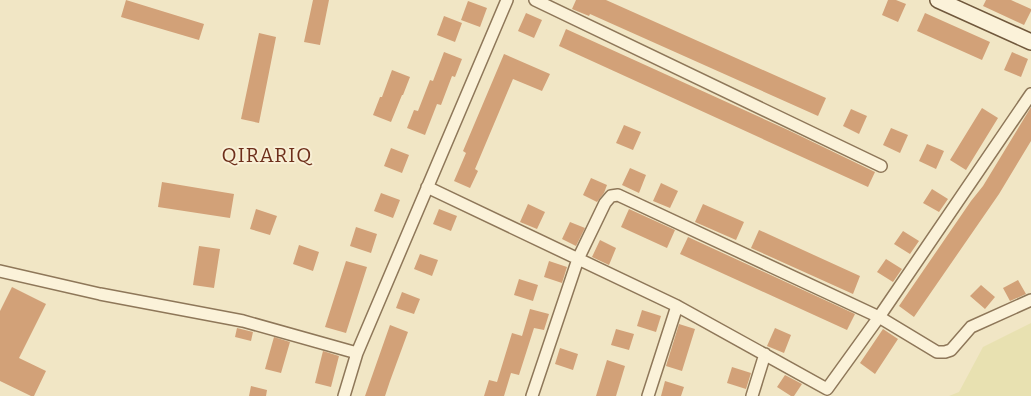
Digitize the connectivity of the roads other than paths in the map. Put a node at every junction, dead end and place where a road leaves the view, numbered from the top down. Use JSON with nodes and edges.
{"nodes":[{"id":1,"x":507,"y":0,"type":"edge"},
{"id":2,"x":536,"y":0,"type":"edge"},
{"id":3,"x":938,"y":0,"type":"edge"},
{"id":4,"x":1031,"y":42,"type":"edge"},
{"id":5,"x":1031,"y":94,"type":"edge"},
{"id":6,"x":881,"y":166,"type":"dead end"},
{"id":7,"x":427,"y":187,"type":"junction"},
{"id":8,"x":578,"y":259,"type":"junction"},
{"id":9,"x":0,"y":271,"type":"edge"},
{"id":10,"x":1031,"y":300,"type":"edge"},
{"id":11,"x":677,"y":306,"type":"junction"},
{"id":12,"x":879,"y":317,"type":"junction"},
{"id":13,"x":357,"y":353,"type":"junction"},
{"id":14,"x":765,"y":354,"type":"junction"},
{"id":15,"x":344,"y":396,"type":"edge"},
{"id":16,"x":532,"y":396,"type":"edge"},
{"id":17,"x":648,"y":396,"type":"edge"},
{"id":18,"x":752,"y":396,"type":"edge"}],
"edges":[{"from":1,"to":7,"type":"street"},
{"from":2,"to":6,"type":"street"},
{"from":3,"to":4,"type":"street"},
{"from":5,"to":12,"type":"street"},
{"from":7,"to":8,"type":"street"},
{"from":7,"to":13,"type":"street"},
{"from":8,"to":11,"type":"street"},
{"from":8,"to":12,"type":"street"},
{"from":8,"to":16,"type":"street"},
{"from":9,"to":13,"type":"street"},
{"from":10,"to":12,"type":"street"},
{"from":11,"to":14,"type":"street"},
{"from":11,"to":17,"type":"street"},
{"from":12,"to":14,"type":"street"},
{"from":13,"to":15,"type":"street"},
{"from":14,"to":18,"type":"street"}]}
